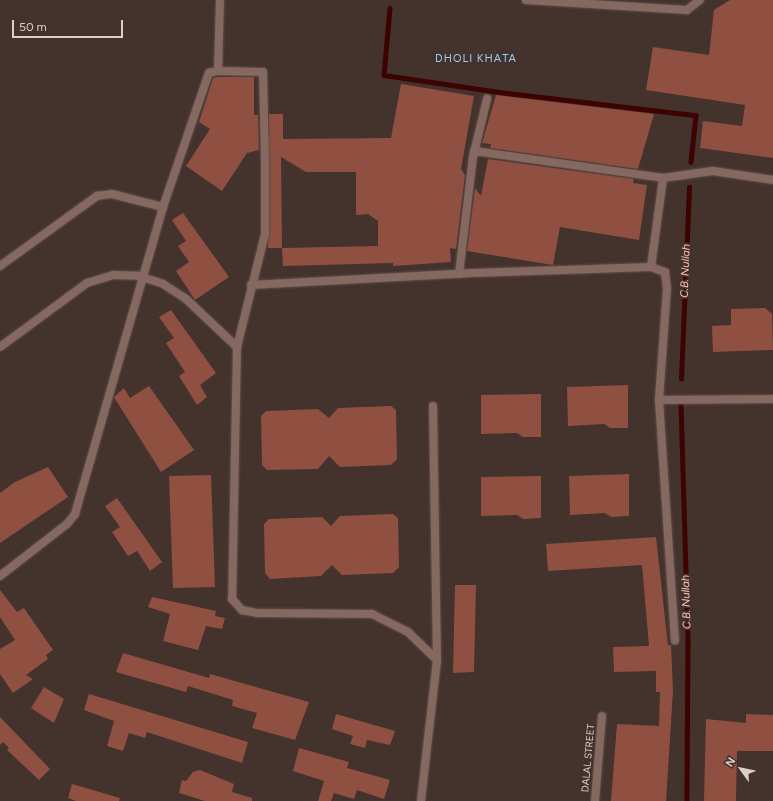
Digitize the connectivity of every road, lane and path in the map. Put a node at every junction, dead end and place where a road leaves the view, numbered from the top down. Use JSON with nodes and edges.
{"nodes":[{"id":1,"x":220,"y":0,"type":"edge"},
{"id":2,"x":526,"y":0,"type":"edge"},
{"id":3,"x":700,"y":0,"type":"edge"},
{"id":4,"x":218,"y":71,"type":"junction"},
{"id":5,"x":487,"y":99,"type":"dead end"},
{"id":6,"x":474,"y":152,"type":"junction"},
{"id":7,"x":663,"y":178,"type":"junction"},
{"id":8,"x":773,"y":180,"type":"edge"},
{"id":9,"x":163,"y":206,"type":"junction"},
{"id":10,"x":0,"y":266,"type":"edge"},
{"id":11,"x":651,"y":267,"type":"junction"},
{"id":12,"x":459,"y":274,"type":"junction"},
{"id":13,"x":143,"y":277,"type":"junction"},
{"id":14,"x":251,"y":285,"type":"junction"},
{"id":15,"x":0,"y":347,"type":"edge"},
{"id":16,"x":237,"y":347,"type":"junction"},
{"id":17,"x":773,"y":399,"type":"edge"},
{"id":18,"x":659,"y":400,"type":"junction"},
{"id":19,"x":433,"y":406,"type":"dead end"},
{"id":20,"x":0,"y":576,"type":"edge"},
{"id":21,"x":674,"y":640,"type":"dead end"},
{"id":22,"x":437,"y":660,"type":"junction"},
{"id":23,"x":602,"y":716,"type":"dead end"},
{"id":24,"x":421,"y":801,"type":"edge"},
{"id":25,"x":595,"y":801,"type":"edge"}],
"edges":[{"from":1,"to":4,"type":"street"},
{"from":2,"to":3,"type":"street"},
{"from":4,"to":9,"type":"street"},
{"from":4,"to":14,"type":"street"},
{"from":5,"to":6,"type":"street"},
{"from":6,"to":7,"type":"street"},
{"from":6,"to":12,"type":"street"},
{"from":7,"to":8,"type":"street"},
{"from":7,"to":11,"type":"street"},
{"from":9,"to":10,"type":"street"},
{"from":9,"to":13,"type":"street"},
{"from":11,"to":12,"type":"street"},
{"from":11,"to":18,"type":"street"},
{"from":12,"to":14,"type":"street"},
{"from":13,"to":15,"type":"street"},
{"from":13,"to":16,"type":"street"},
{"from":13,"to":20,"type":"street"},
{"from":14,"to":16,"type":"street"},
{"from":16,"to":22,"type":"street"},
{"from":17,"to":18,"type":"street"},
{"from":18,"to":21,"type":"street"},
{"from":19,"to":22,"type":"street"},
{"from":22,"to":24,"type":"street"},
{"from":23,"to":25,"type":"street","name":"DALAL STREET"}]}
